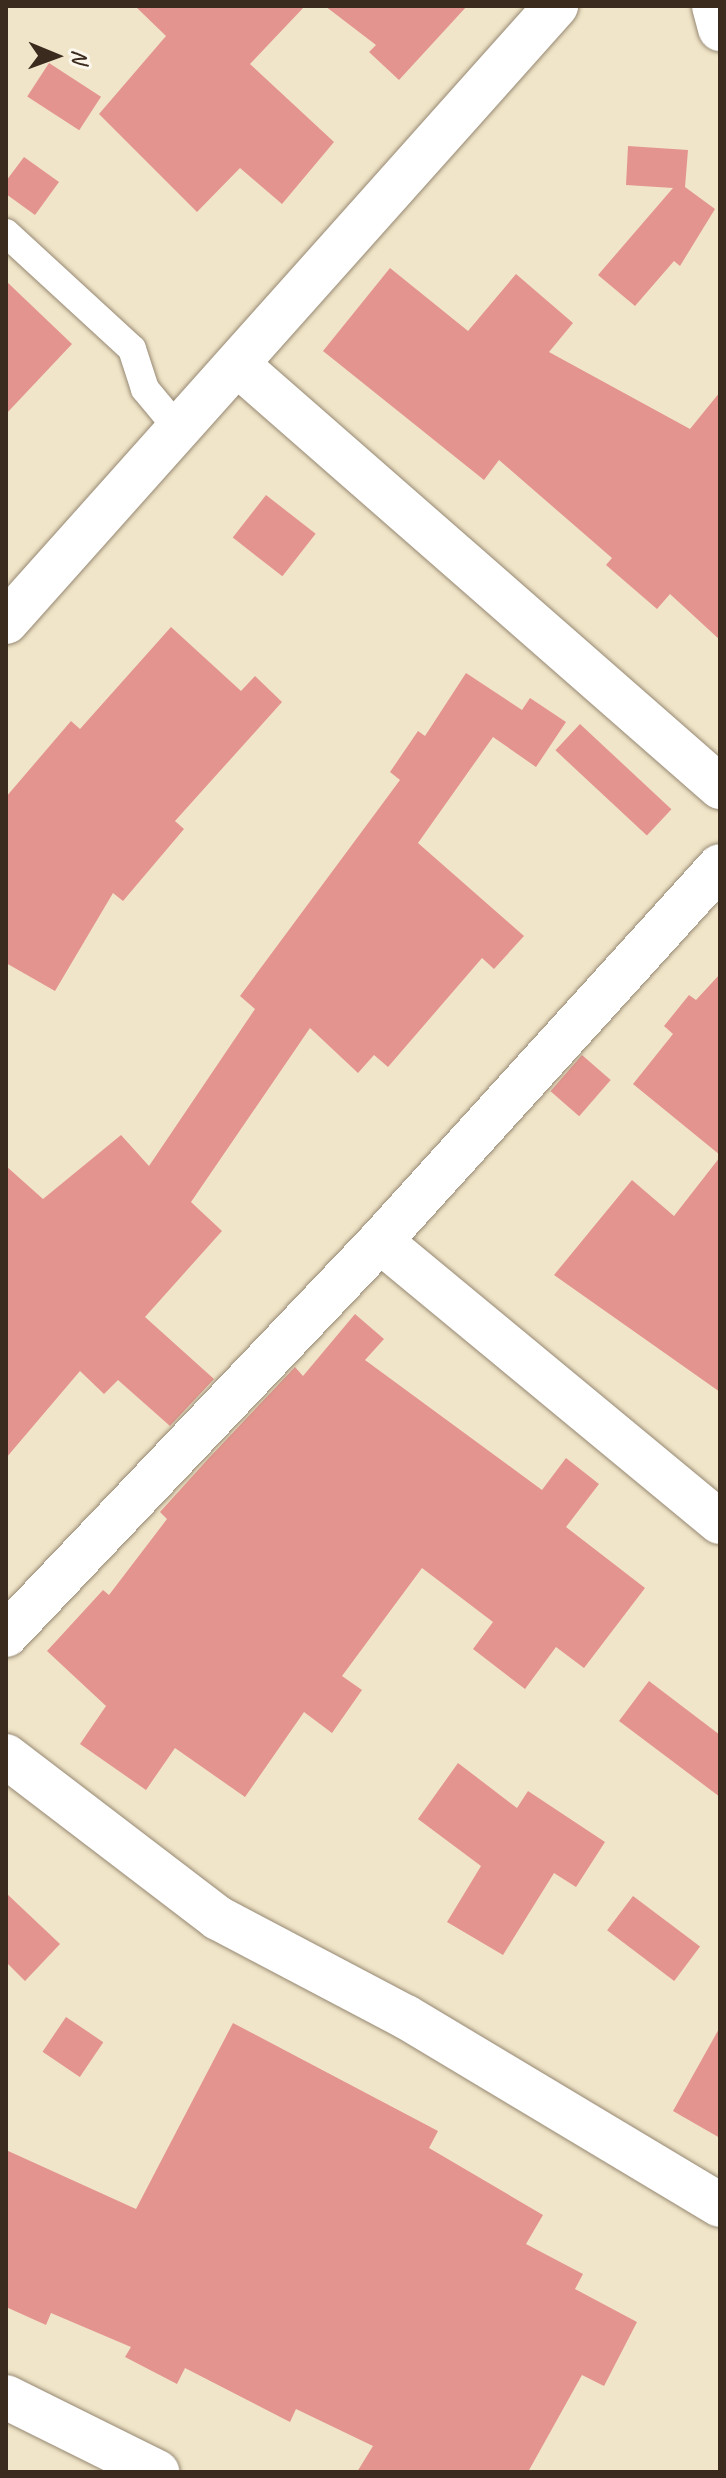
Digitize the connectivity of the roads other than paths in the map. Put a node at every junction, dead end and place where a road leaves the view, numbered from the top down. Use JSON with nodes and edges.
{"nodes":[{"id":1,"x":556,"y":6,"type":"edge"},
{"id":2,"x":714,"y":6,"type":"edge"},
{"id":3,"x":720,"y":29,"type":"edge"},
{"id":4,"x":6,"y":233,"type":"edge"},
{"id":5,"x":238,"y":365,"type":"junction"},
{"id":6,"x":179,"y":430,"type":"junction"},
{"id":7,"x":6,"y":622,"type":"edge"},
{"id":8,"x":720,"y":787,"type":"edge"},
{"id":9,"x":720,"y":866,"type":"edge"},
{"id":10,"x":380,"y":1241,"type":"junction"},
{"id":11,"x":720,"y":1522,"type":"edge"},
{"id":12,"x":6,"y":1635,"type":"edge"},
{"id":13,"x":6,"y":1756,"type":"edge"},
{"id":14,"x":720,"y":2205,"type":"edge"},
{"id":15,"x":6,"y":2397,"type":"edge"},
{"id":16,"x":157,"y":2472,"type":"edge"}],
"edges":[{"from":1,"to":5,"type":"street"},
{"from":2,"to":3,"type":"street"},
{"from":4,"to":6,"type":"lane"},
{"from":5,"to":6,"type":"street"},
{"from":5,"to":8,"type":"street"},
{"from":6,"to":7,"type":"street"},
{"from":9,"to":10,"type":"street"},
{"from":10,"to":11,"type":"street"},
{"from":10,"to":12,"type":"street"},
{"from":13,"to":14,"type":"street"},
{"from":15,"to":16,"type":"street"}]}
